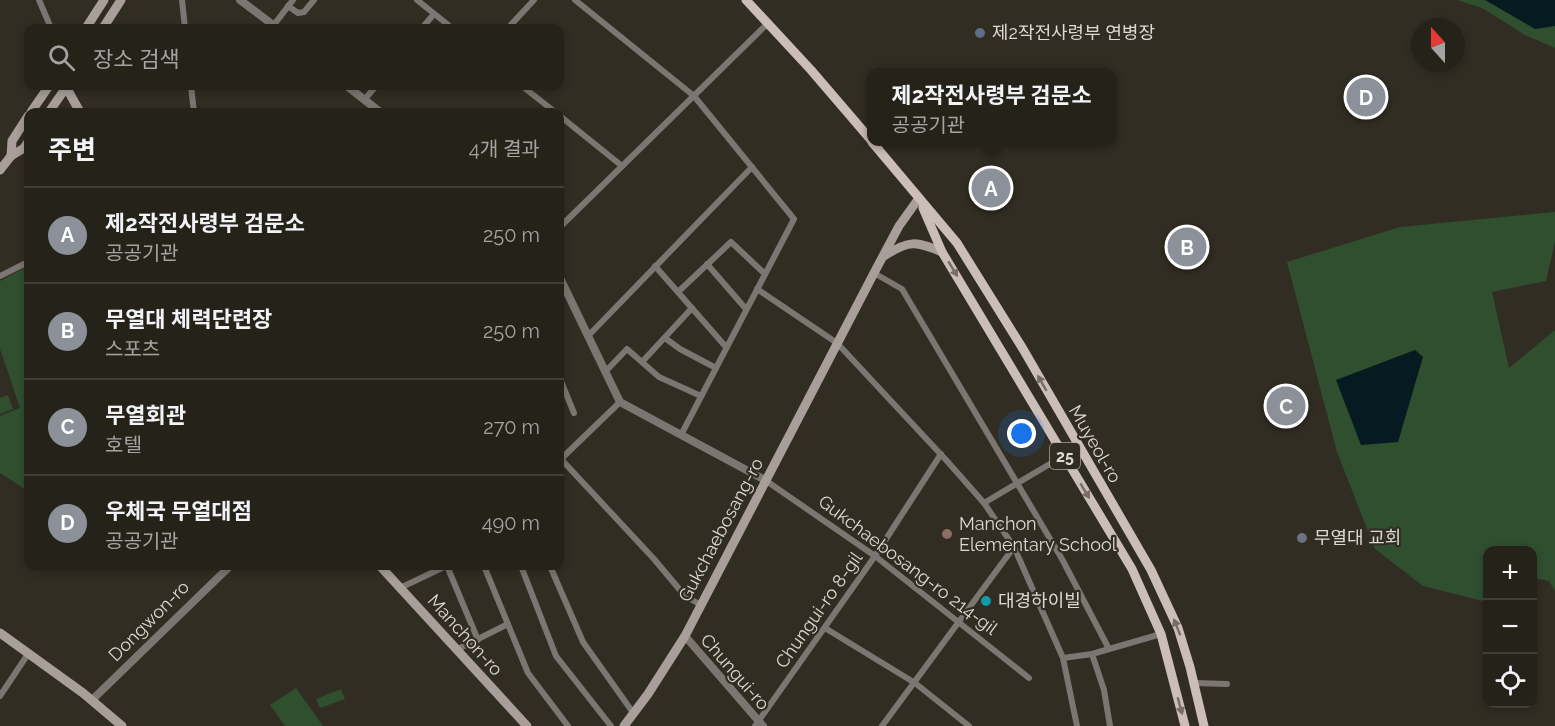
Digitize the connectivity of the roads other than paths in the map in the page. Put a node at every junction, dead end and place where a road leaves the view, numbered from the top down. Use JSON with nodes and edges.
{"nodes":[{"id":1,"x":39,"y":0,"type":"edge"},
{"id":2,"x":104,"y":0,"type":"edge"},
{"id":3,"x":121,"y":0,"type":"edge"},
{"id":4,"x":182,"y":0,"type":"edge"},
{"id":5,"x":240,"y":0,"type":"edge"},
{"id":6,"x":314,"y":0,"type":"edge"},
{"id":7,"x":417,"y":0,"type":"edge"},
{"id":8,"x":534,"y":0,"type":"edge"},
{"id":9,"x":575,"y":0,"type":"edge"},
{"id":10,"x":746,"y":0,"type":"edge"},
{"id":11,"x":291,"y":3,"type":"edge"},
{"id":12,"x":434,"y":14,"type":"junction"},
{"id":13,"x":768,"y":23,"type":"junction"},
{"id":14,"x":49,"y":24,"type":"edge"},
{"id":15,"x":89,"y":24,"type":"edge"},
{"id":16,"x":106,"y":24,"type":"edge"},
{"id":17,"x":185,"y":24,"type":"edge"},
{"id":18,"x":271,"y":24,"type":"edge"},
{"id":19,"x":277,"y":24,"type":"edge"},
{"id":20,"x":425,"y":24,"type":"edge"},
{"id":21,"x":447,"y":24,"type":"edge"},
{"id":22,"x":512,"y":24,"type":"edge"},
{"id":23,"x":46,"y":90,"type":"edge"},
{"id":24,"x":64,"y":90,"type":"edge"},
{"id":25,"x":69,"y":90,"type":"edge"},
{"id":26,"x":192,"y":90,"type":"edge"},
{"id":27,"x":351,"y":90,"type":"edge"},
{"id":28,"x":373,"y":90,"type":"edge"},
{"id":29,"x":527,"y":90,"type":"edge"},
{"id":30,"x":694,"y":96,"type":"junction"},
{"id":31,"x":364,"y":100,"type":"junction"},
{"id":32,"x":34,"y":108,"type":"edge"},
{"id":33,"x":52,"y":108,"type":"edge"},
{"id":34,"x":78,"y":108,"type":"edge"},
{"id":35,"x":195,"y":108,"type":"edge"},
{"id":36,"x":375,"y":108,"type":"edge"},
{"id":37,"x":550,"y":108,"type":"edge"},
{"id":38,"x":564,"y":119,"type":"edge"},
{"id":39,"x":24,"y":123,"type":"edge"},
{"id":40,"x":867,"y":136,"type":"edge"},
{"id":41,"x":875,"y":146,"type":"edge"},
{"id":42,"x":24,"y":148,"type":"edge"},
{"id":43,"x":11,"y":156,"type":"junction"},
{"id":44,"x":622,"y":166,"type":"junction"},
{"id":45,"x":752,"y":167,"type":"junction"},
{"id":46,"x":0,"y":169,"type":"edge"},
{"id":47,"x":919,"y":198,"type":"junction"},
{"id":48,"x":564,"y":223,"type":"edge"},
{"id":49,"x":942,"y":252,"type":"junction"},
{"id":50,"x":882,"y":257,"type":"junction"},
{"id":51,"x":24,"y":264,"type":"edge"},
{"id":52,"x":707,"y":264,"type":"junction"},
{"id":53,"x":655,"y":266,"type":"junction"},
{"id":54,"x":874,"y":273,"type":"junction"},
{"id":55,"x":765,"y":274,"type":"junction"},
{"id":56,"x":0,"y":276,"type":"edge"},
{"id":57,"x":564,"y":286,"type":"edge"},
{"id":58,"x":757,"y":289,"type":"junction"},
{"id":59,"x":678,"y":292,"type":"junction"},
{"id":60,"x":692,"y":308,"type":"junction"},
{"id":61,"x":746,"y":309,"type":"junction"},
{"id":62,"x":588,"y":336,"type":"junction"},
{"id":63,"x":665,"y":338,"type":"junction"},
{"id":64,"x":837,"y":343,"type":"junction"},
{"id":65,"x":726,"y":347,"type":"junction"},
{"id":66,"x":642,"y":362,"type":"junction"},
{"id":67,"x":716,"y":368,"type":"junction"},
{"id":68,"x":605,"y":372,"type":"junction"},
{"id":69,"x":564,"y":388,"type":"edge"},
{"id":70,"x":700,"y":396,"type":"junction"},
{"id":71,"x":620,"y":402,"type":"junction"},
{"id":72,"x":574,"y":412,"type":"dead end"},
{"id":73,"x":681,"y":435,"type":"junction"},
{"id":74,"x":564,"y":454,"type":"edge"},
{"id":75,"x":941,"y":454,"type":"junction"},
{"id":76,"x":1065,"y":455,"type":"junction"},
{"id":77,"x":564,"y":462,"type":"edge"},
{"id":78,"x":765,"y":480,"type":"junction"},
{"id":79,"x":1018,"y":484,"type":"junction"},
{"id":80,"x":984,"y":503,"type":"junction"},
{"id":81,"x":1014,"y":547,"type":"junction"},
{"id":82,"x":875,"y":556,"type":"junction"},
{"id":83,"x":226,"y":570,"type":"edge"},
{"id":84,"x":384,"y":570,"type":"edge"},
{"id":85,"x":438,"y":570,"type":"edge"},
{"id":86,"x":449,"y":570,"type":"edge"},
{"id":87,"x":486,"y":570,"type":"edge"},
{"id":88,"x":523,"y":570,"type":"edge"},
{"id":89,"x":552,"y":570,"type":"edge"},
{"id":90,"x":400,"y":588,"type":"junction"},
{"id":91,"x":701,"y":605,"type":"junction"},
{"id":92,"x":960,"y":622,"type":"junction"},
{"id":93,"x":508,"y":624,"type":"junction"},
{"id":94,"x":825,"y":628,"type":"junction"},
{"id":95,"x":0,"y":633,"type":"edge"},
{"id":96,"x":1161,"y":634,"type":"junction"},
{"id":97,"x":685,"y":636,"type":"junction"},
{"id":98,"x":478,"y":640,"type":"junction"},
{"id":99,"x":456,"y":650,"type":"junction"},
{"id":100,"x":1109,"y":650,"type":"junction"},
{"id":101,"x":28,"y":654,"type":"junction"},
{"id":102,"x":1092,"y":654,"type":"junction"},
{"id":103,"x":1063,"y":658,"type":"junction"},
{"id":104,"x":1029,"y":678,"type":"dead end"},
{"id":105,"x":915,"y":683,"type":"junction"},
{"id":106,"x":1194,"y":683,"type":"junction"},
{"id":107,"x":1174,"y":684,"type":"junction"},
{"id":108,"x":1227,"y":684,"type":"dead end"},
{"id":109,"x":0,"y":696,"type":"edge"},
{"id":110,"x":92,"y":700,"type":"junction"},
{"id":111,"x":634,"y":714,"type":"junction"},
{"id":112,"x":759,"y":725,"type":"edge"},
{"id":113,"x":122,"y":726,"type":"edge"},
{"id":114,"x":526,"y":726,"type":"edge"},
{"id":115,"x":568,"y":726,"type":"edge"},
{"id":116,"x":611,"y":726,"type":"edge"},
{"id":117,"x":624,"y":726,"type":"edge"},
{"id":118,"x":882,"y":726,"type":"edge"},
{"id":119,"x":969,"y":726,"type":"edge"},
{"id":120,"x":1077,"y":726,"type":"edge"},
{"id":121,"x":1110,"y":726,"type":"edge"},
{"id":122,"x":1185,"y":726,"type":"edge"},
{"id":123,"x":1204,"y":726,"type":"edge"}],
"edges":[{"from":1,"to":14,"type":"street"},
{"from":2,"to":15,"type":"main road"},
{"from":3,"to":16,"type":"main road"},
{"from":4,"to":17,"type":"street"},
{"from":5,"to":18,"type":"street"},
{"from":6,"to":11,"type":"street"},
{"from":7,"to":12,"type":"street"},
{"from":8,"to":22,"type":"street"},
{"from":9,"to":30,"type":"street"},
{"from":10,"to":13,"type":"main road","name":"Muyeol-ro","number":"25"},
{"from":11,"to":19,"type":"street"},
{"from":12,"to":20,"type":"street"},
{"from":12,"to":21,"type":"street"},
{"from":13,"to":30,"type":"street"},
{"from":13,"to":40,"type":"main road","name":"Muyeol-ro","number":"25"},
{"from":23,"to":32,"type":"main road"},
{"from":24,"to":33,"type":"main road"},
{"from":25,"to":34,"type":"main road"},
{"from":26,"to":35,"type":"street"},
{"from":27,"to":31,"type":"street"},
{"from":28,"to":31,"type":"street"},
{"from":29,"to":37,"type":"street"},
{"from":30,"to":44,"type":"street"},
{"from":30,"to":45,"type":"street"},
{"from":31,"to":36,"type":"street"},
{"from":38,"to":44,"type":"street"},
{"from":39,"to":43,"type":"main road"},
{"from":41,"to":47,"type":"main road","name":"Muyeol-ro","number":"25"},
{"from":42,"to":43,"type":"main road"},
{"from":43,"to":46,"type":"main road"},
{"from":44,"to":48,"type":"street"},
{"from":45,"to":53,"type":"street"},
{"from":45,"to":55,"type":"street"},
{"from":47,"to":49,"type":"main road","name":"Muyeol-ro","number":"25"},
{"from":47,"to":50,"type":"main road","name":"Gukchaebosang-ro"},
{"from":106,"to":47,"type":"main road","name":"Muyeol-ro","one_way":true},
{"from":49,"to":50,"type":"main road"},
{"from":49,"to":76,"type":"main road","name":"Muyeol-ro","number":"25","one_way":true},
{"from":50,"to":54,"type":"main road","name":"Gukchaebosang-ro"},
{"from":51,"to":56,"type":"street"},
{"from":52,"to":55,"type":"street"},
{"from":52,"to":59,"type":"street"},
{"from":52,"to":61,"type":"street"},
{"from":53,"to":59,"type":"street"},
{"from":53,"to":62,"type":"street"},
{"from":54,"to":64,"type":"main road","name":"Gukchaebosang-ro"},
{"from":54,"to":79,"type":"street"},
{"from":55,"to":58,"type":"street"},
{"from":57,"to":62,"type":"street"},
{"from":58,"to":61,"type":"street"},
{"from":58,"to":64,"type":"street"},
{"from":59,"to":60,"type":"street"},
{"from":60,"to":63,"type":"street"},
{"from":60,"to":65,"type":"street"},
{"from":61,"to":65,"type":"street"},
{"from":62,"to":68,"type":"street"},
{"from":63,"to":66,"type":"street"},
{"from":63,"to":67,"type":"street"},
{"from":64,"to":75,"type":"street"},
{"from":64,"to":78,"type":"main road","name":"Gukchaebosang-ro"},
{"from":65,"to":67,"type":"street"},
{"from":66,"to":68,"type":"street"},
{"from":66,"to":70,"type":"street"},
{"from":67,"to":70,"type":"street"},
{"from":68,"to":71,"type":"street"},
{"from":69,"to":72,"type":"street"},
{"from":70,"to":73,"type":"street"},
{"from":71,"to":73,"type":"street"},
{"from":71,"to":74,"type":"street"},
{"from":73,"to":78,"type":"street"},
{"from":75,"to":80,"type":"street"},
{"from":75,"to":82,"type":"street","name":"Chungui-ro 8-gil"},
{"from":76,"to":79,"type":"street"},
{"from":76,"to":96,"type":"main road","name":"Muyeol-ro","number":"25","one_way":true},
{"from":77,"to":91,"type":"street"},
{"from":78,"to":82,"type":"street","name":"Gukchaebosang-ro 214-gil"},
{"from":78,"to":91,"type":"main road","name":"Gukchaebosang-ro"},
{"from":79,"to":80,"type":"street"},
{"from":79,"to":100,"type":"street"},
{"from":80,"to":81,"type":"street"},
{"from":81,"to":92,"type":"street"},
{"from":81,"to":103,"type":"street"},
{"from":82,"to":92,"type":"street","name":"Gukchaebosang-ro 214-gil"},
{"from":82,"to":94,"type":"street","name":"Chungui-ro 8-gil"},
{"from":83,"to":110,"type":"street","name":"Dongwon-ro"},
{"from":84,"to":90,"type":"main road","name":"Manchon-ro"},
{"from":85,"to":90,"type":"street"},
{"from":86,"to":98,"type":"street"},
{"from":87,"to":93,"type":"street"},
{"from":88,"to":116,"type":"street"},
{"from":89,"to":111,"type":"street"},
{"from":90,"to":99,"type":"main road","name":"Manchon-ro"},
{"from":91,"to":97,"type":"main road","name":"Gukchaebosang-ro"},
{"from":92,"to":104,"type":"street","name":"Gukchaebosang-ro 214-gil"},
{"from":92,"to":105,"type":"street"},
{"from":93,"to":98,"type":"street"},
{"from":93,"to":115,"type":"street"},
{"from":94,"to":105,"type":"street"},
{"from":94,"to":112,"type":"street","name":"Chungui-ro 8-gil"},
{"from":95,"to":101,"type":"main road"},
{"from":96,"to":100,"type":"street"},
{"from":96,"to":107,"type":"main road","name":"Muyeol-ro","number":"25"},
{"from":97,"to":111,"type":"main road","name":"Gukchaebosang-ro"},
{"from":97,"to":112,"type":"street","name":"Chungui-ro"},
{"from":98,"to":99,"type":"street"},
{"from":99,"to":114,"type":"main road","name":"Manchon-ro"},
{"from":100,"to":102,"type":"street"},
{"from":101,"to":109,"type":"street"},
{"from":101,"to":110,"type":"main road"},
{"from":102,"to":103,"type":"street"},
{"from":102,"to":121,"type":"street"},
{"from":103,"to":120,"type":"street"},
{"from":105,"to":118,"type":"street"},
{"from":105,"to":119,"type":"street"},
{"from":106,"to":107,"type":"main road"},
{"from":106,"to":108,"type":"street"},
{"from":106,"to":123,"type":"main road","name":"Muyeol-ro"},
{"from":107,"to":122,"type":"main road","name":"Muyeol-ro","number":"25","one_way":true},
{"from":110,"to":113,"type":"main road"},
{"from":111,"to":117,"type":"main road","name":"Gukchaebosang-ro"}]}
